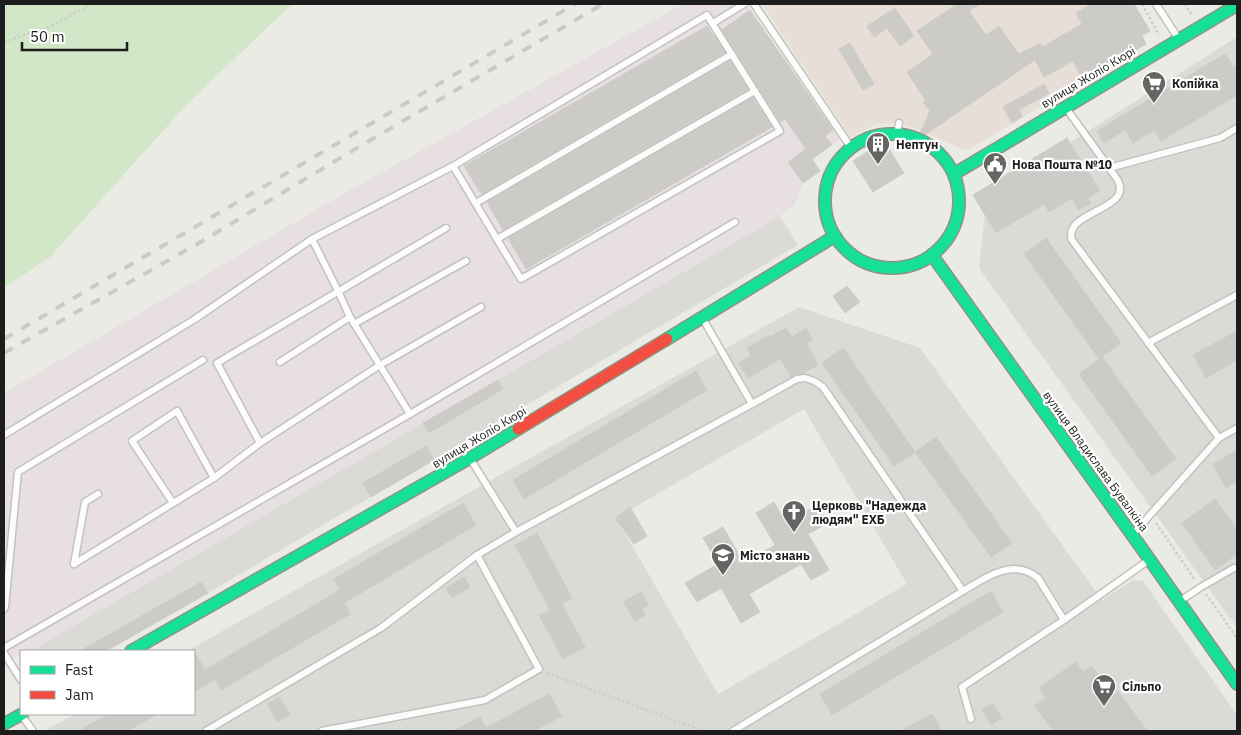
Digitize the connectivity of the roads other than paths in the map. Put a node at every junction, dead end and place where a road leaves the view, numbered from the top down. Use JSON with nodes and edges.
{"nodes":[{"id":1,"x":744,"y":4,"type":"edge"},
{"id":2,"x":754,"y":4,"type":"edge"},
{"id":3,"x":1156,"y":4,"type":"edge"},
{"id":4,"x":1237,"y":4,"type":"edge"},
{"id":5,"x":712,"y":23,"type":"junction"},
{"id":6,"x":1178,"y":39,"type":"junction"},
{"id":7,"x":732,"y":54,"type":"junction"},
{"id":8,"x":755,"y":91,"type":"junction"},
{"id":9,"x":1065,"y":107,"type":"junction"},
{"id":10,"x":1237,"y":128,"type":"edge"},
{"id":11,"x":850,"y":146,"type":"junction"},
{"id":12,"x":454,"y":166,"type":"junction"},
{"id":13,"x":1109,"y":168,"type":"junction"},
{"id":14,"x":954,"y":174,"type":"junction"},
{"id":15,"x":476,"y":203,"type":"junction"},
{"id":16,"x":735,"y":222,"type":"dead end"},
{"id":17,"x":446,"y":228,"type":"dead end"},
{"id":18,"x":835,"y":236,"type":"junction"},
{"id":19,"x":312,"y":239,"type":"junction"},
{"id":20,"x":497,"y":239,"type":"junction"},
{"id":21,"x":932,"y":255,"type":"junction"},
{"id":22,"x":466,"y":261,"type":"dead end"},
{"id":23,"x":338,"y":291,"type":"junction"},
{"id":24,"x":1237,"y":295,"type":"edge"},
{"id":25,"x":481,"y":307,"type":"dead end"},
{"id":26,"x":350,"y":317,"type":"junction"},
{"id":27,"x":702,"y":318,"type":"junction"},
{"id":28,"x":354,"y":324,"type":"junction"},
{"id":29,"x":1148,"y":343,"type":"junction"},
{"id":30,"x":203,"y":360,"type":"dead end"},
{"id":31,"x":280,"y":362,"type":"dead end"},
{"id":32,"x":380,"y":365,"type":"junction"},
{"id":33,"x":752,"y":404,"type":"junction"},
{"id":34,"x":410,"y":414,"type":"junction"},
{"id":35,"x":1237,"y":428,"type":"edge"},
{"id":36,"x":4,"y":435,"type":"edge"},
{"id":37,"x":1219,"y":438,"type":"junction"},
{"id":38,"x":260,"y":443,"type":"junction"},
{"id":39,"x":470,"y":458,"type":"junction"},
{"id":40,"x":214,"y":478,"type":"junction"},
{"id":41,"x":98,"y":494,"type":"dead end"},
{"id":42,"x":173,"y":503,"type":"junction"},
{"id":43,"x":516,"y":532,"type":"junction"},
{"id":44,"x":1132,"y":535,"type":"junction"},
{"id":45,"x":477,"y":555,"type":"junction"},
{"id":46,"x":1150,"y":560,"type":"junction"},
{"id":47,"x":1237,"y":568,"type":"edge"},
{"id":48,"x":962,"y":591,"type":"junction"},
{"id":49,"x":1179,"y":602,"type":"junction"},
{"id":50,"x":4,"y":609,"type":"edge"},
{"id":51,"x":1064,"y":620,"type":"junction"},
{"id":52,"x":4,"y":648,"type":"edge"},
{"id":53,"x":133,"y":650,"type":"edge"},
{"id":54,"x":4,"y":653,"type":"edge"},
{"id":55,"x":20,"y":678,"type":"edge"},
{"id":56,"x":1237,"y":684,"type":"edge"},
{"id":57,"x":20,"y":715,"type":"edge"},
{"id":58,"x":22,"y":715,"type":"edge"},
{"id":59,"x":971,"y":719,"type":"dead end"},
{"id":60,"x":4,"y":724,"type":"edge"},
{"id":61,"x":33,"y":731,"type":"edge"},
{"id":62,"x":206,"y":731,"type":"edge"},
{"id":63,"x":322,"y":731,"type":"edge"},
{"id":64,"x":733,"y":731,"type":"edge"}],
"edges":[{"from":1,"to":5,"type":"lane"},
{"from":2,"to":11,"type":"lane"},
{"from":3,"to":6,"type":"lane"},
{"from":4,"to":6,"type":"street","name":"вулиця Жоліо Кюрі"},
{"from":5,"to":7,"type":"lane"},
{"from":5,"to":12,"type":"lane"},
{"from":6,"to":9,"type":"street","name":"вулиця Жоліо Кюрі"},
{"from":7,"to":8,"type":"lane"},
{"from":7,"to":15,"type":"lane"},
{"from":8,"to":20,"type":"lane"},
{"from":8,"to":20,"type":"lane"},
{"from":9,"to":13,"type":"lane"},
{"from":9,"to":14,"type":"street","name":"вулиця Жоліо Кюрі"},
{"from":10,"to":13,"type":"lane"},
{"from":11,"to":14,"type":"street"},
{"from":11,"to":18,"type":"street"},
{"from":12,"to":15,"type":"lane"},
{"from":12,"to":19,"type":"lane"},
{"from":13,"to":29,"type":"lane"},
{"from":14,"to":21,"type":"street"},
{"from":15,"to":20,"type":"lane"},
{"from":16,"to":34,"type":"lane"},
{"from":17,"to":23,"type":"lane"},
{"from":18,"to":21,"type":"street"},
{"from":18,"to":27,"type":"street","name":"вулиця Жоліо Кюрі"},
{"from":19,"to":23,"type":"lane"},
{"from":19,"to":36,"type":"lane"},
{"from":21,"to":44,"type":"street","name":"вулиця Владислава Бувалкіна"},
{"from":22,"to":28,"type":"lane"},
{"from":23,"to":26,"type":"lane"},
{"from":23,"to":38,"type":"lane"},
{"from":24,"to":29,"type":"lane"},
{"from":25,"to":32,"type":"lane"},
{"from":26,"to":28,"type":"lane"},
{"from":26,"to":31,"type":"lane"},
{"from":27,"to":33,"type":"lane"},
{"from":27,"to":39,"type":"street","name":"вулиця Жоліо Кюрі"},
{"from":28,"to":32,"type":"lane"},
{"from":29,"to":37,"type":"lane"},
{"from":30,"to":50,"type":"lane"},
{"from":32,"to":34,"type":"lane"},
{"from":32,"to":38,"type":"lane"},
{"from":33,"to":43,"type":"lane"},
{"from":33,"to":48,"type":"lane"},
{"from":34,"to":52,"type":"lane"},
{"from":35,"to":37,"type":"lane"},
{"from":37,"to":44,"type":"lane"},
{"from":38,"to":40,"type":"lane"},
{"from":39,"to":43,"type":"lane"},
{"from":39,"to":53,"type":"street","name":"вулиця Жоліо Кюрі"},
{"from":40,"to":42,"type":"lane"},
{"from":40,"to":42,"type":"lane"},
{"from":41,"to":42,"type":"lane"},
{"from":43,"to":45,"type":"lane"},
{"from":44,"to":46,"type":"street","name":"вулиця Владислава Бувалкіна"},
{"from":45,"to":62,"type":"lane"},
{"from":45,"to":63,"type":"lane"},
{"from":46,"to":49,"type":"street","name":"вулиця Владислава Бувалкіна"},
{"from":46,"to":51,"type":"lane"},
{"from":47,"to":49,"type":"lane"},
{"from":48,"to":51,"type":"lane"},
{"from":48,"to":64,"type":"lane"},
{"from":49,"to":56,"type":"street","name":"вулиця Владислава Бувалкіна"},
{"from":51,"to":59,"type":"lane"},
{"from":54,"to":55,"type":"lane"},
{"from":57,"to":60,"type":"street"},
{"from":58,"to":61,"type":"lane"}]}
